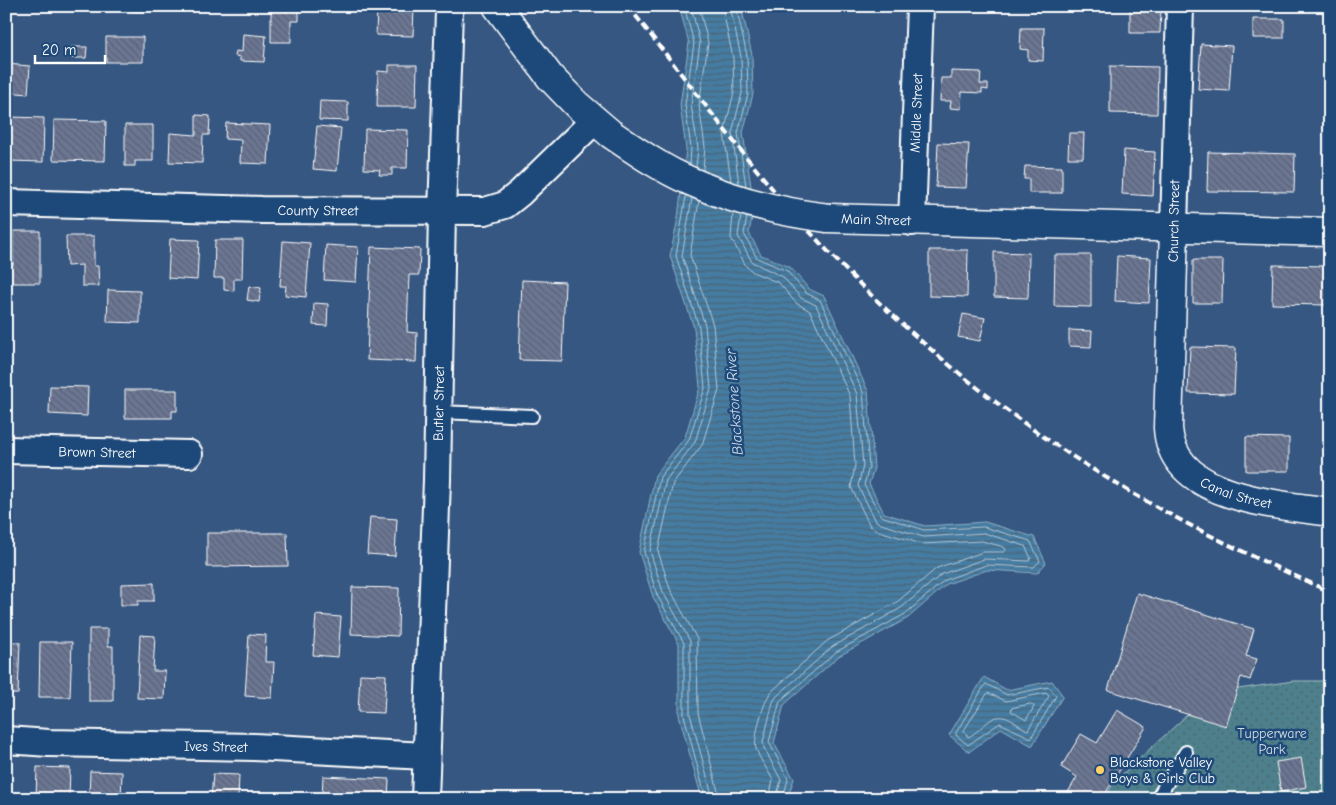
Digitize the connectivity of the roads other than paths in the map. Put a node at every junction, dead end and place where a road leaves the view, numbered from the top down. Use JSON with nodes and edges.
{"nodes":[{"id":1,"x":451,"y":6,"type":"edge"},
{"id":2,"x":497,"y":6,"type":"edge"},
{"id":3,"x":920,"y":6,"type":"edge"},
{"id":4,"x":1180,"y":6,"type":"edge"},
{"id":5,"x":603,"y":127,"type":"junction"},
{"id":6,"x":6,"y":204,"type":"edge"},
{"id":7,"x":442,"y":212,"type":"junction"},
{"id":8,"x":912,"y":222,"type":"junction"},
{"id":9,"x":1174,"y":229,"type":"junction"},
{"id":10,"x":1330,"y":232,"type":"edge"},
{"id":11,"x":439,"y":412,"type":"junction"},
{"id":12,"x":532,"y":416,"type":"dead end"},
{"id":13,"x":1168,"y":436,"type":"joint"},
{"id":14,"x":6,"y":450,"type":"edge"},
{"id":15,"x":189,"y":454,"type":"dead end"},
{"id":16,"x":1330,"y":512,"type":"edge"},
{"id":17,"x":6,"y":740,"type":"edge"},
{"id":18,"x":1186,"y":752,"type":"dead end"},
{"id":19,"x":426,"y":756,"type":"junction"},
{"id":20,"x":425,"y":799,"type":"edge"},
{"id":21,"x":1157,"y":799,"type":"edge"}],
"edges":[{"from":1,"to":7,"type":"street","name":"Butler Street"},
{"from":2,"to":5,"type":"main road","name":"Main Street"},
{"from":3,"to":8,"type":"street","name":"Middle Street"},
{"from":4,"to":9,"type":"street","name":"Church Street"},
{"from":5,"to":7,"type":"street","name":"County Street"},
{"from":5,"to":8,"type":"main road","name":"Main Street","bridge":true},
{"from":6,"to":7,"type":"street","name":"County Street"},
{"from":7,"to":11,"type":"street","name":"Butler Street"},
{"from":8,"to":9,"type":"main road","name":"Main Street"},
{"from":9,"to":10,"type":"main road","name":"Main Street"},
{"from":9,"to":13,"type":"main road","name":"Church Street"},
{"from":11,"to":12,"type":"lane"},
{"from":11,"to":19,"type":"street","name":"Butler Street"},
{"from":13,"to":16,"type":"main road","name":"Canal Street"},
{"from":14,"to":15,"type":"street","name":"Brown Street"},
{"from":17,"to":19,"type":"street","name":"Ives Street"},
{"from":18,"to":21,"type":"lane"},
{"from":19,"to":20,"type":"street","name":"Butler Street"}]}
